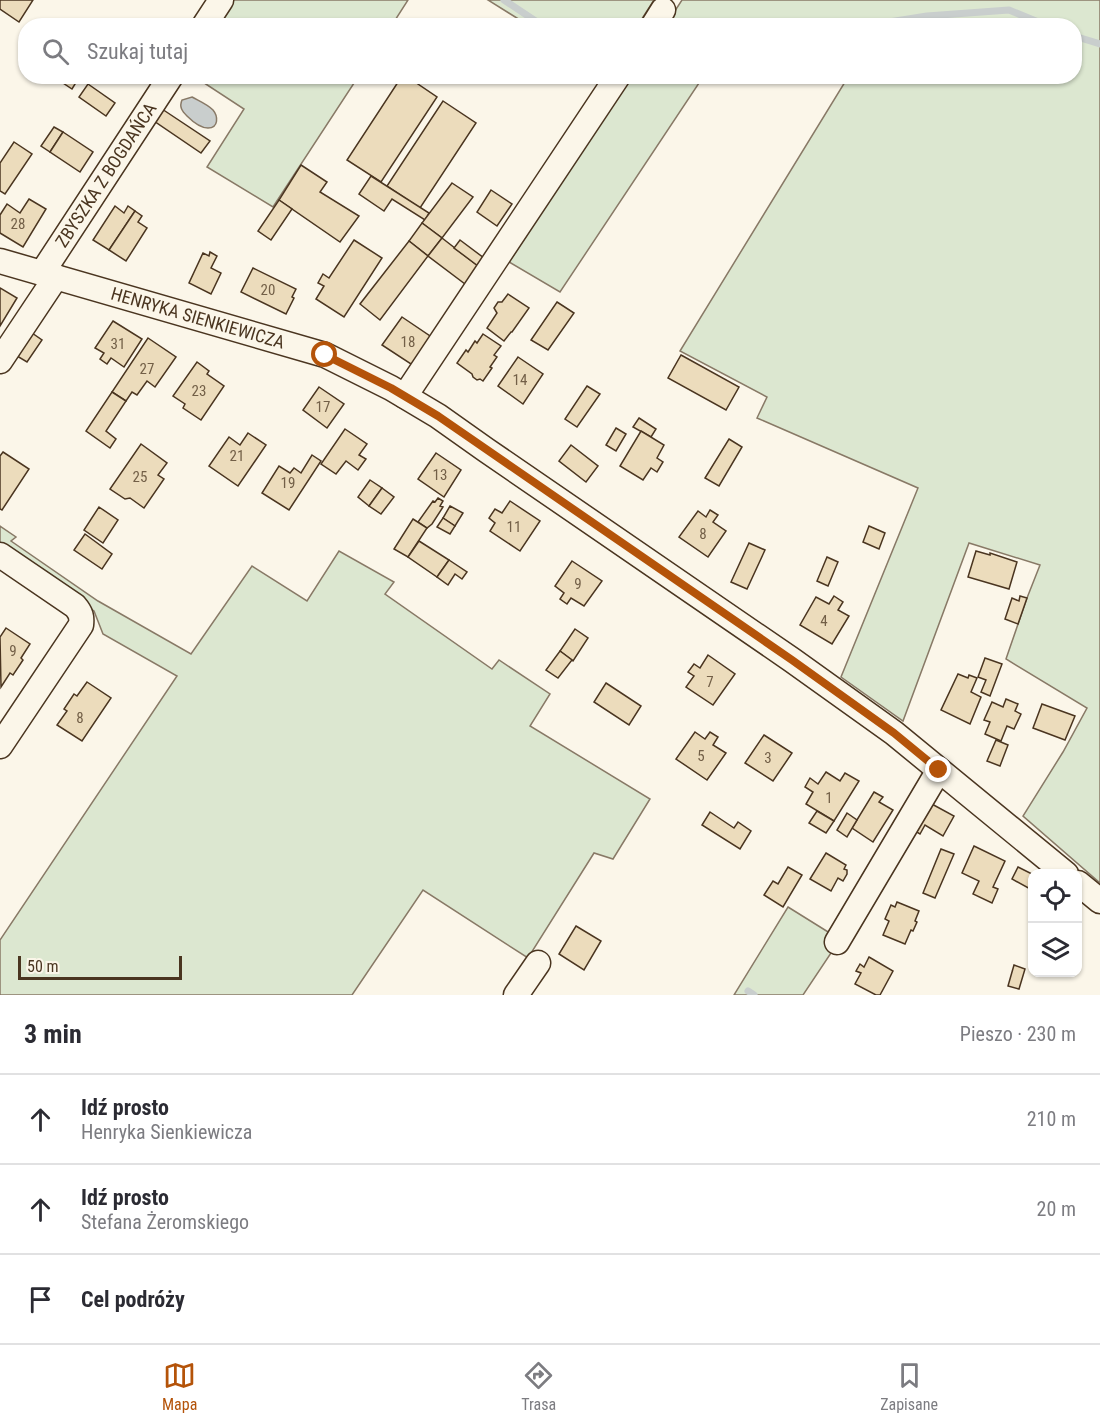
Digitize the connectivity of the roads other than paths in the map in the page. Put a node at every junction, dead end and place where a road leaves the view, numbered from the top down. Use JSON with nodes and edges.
{"nodes":[{"id":1,"x":221,"y":0,"type":"edge"},
{"id":2,"x":209,"y":18,"type":"edge"},
{"id":3,"x":166,"y":84,"type":"edge"},
{"id":4,"x":613,"y":84,"type":"edge"},
{"id":5,"x":0,"y":261,"type":"edge"},
{"id":6,"x":49,"y":275,"type":"junction"},
{"id":7,"x":0,"y":361,"type":"edge"},
{"id":8,"x":405,"y":396,"type":"junction"},
{"id":9,"x":0,"y":555,"type":"edge"},
{"id":10,"x":0,"y":746,"type":"edge"},
{"id":11,"x":939,"y":770,"type":"junction"},
{"id":12,"x":1061,"y":869,"type":"edge"},
{"id":13,"x":1082,"y":887,"type":"edge"},
{"id":14,"x":1100,"y":901,"type":"edge"},
{"id":15,"x":837,"y":942,"type":"dead end"},
{"id":16,"x":538,"y":963,"type":"dead end"},
{"id":17,"x":516,"y":995,"type":"edge"}],
"edges":[{"from":1,"to":2,"type":"street"},
{"from":3,"to":6,"type":"street","name":"ZBYSZKA Z BOGDAŃCA"},
{"from":4,"to":8,"type":"street"},
{"from":5,"to":6,"type":"street","name":"HENRYKA SIENKIEWICZA"},
{"from":6,"to":7,"type":"street","name":"ZBYSZKA Z BOGDAŃCA"},
{"from":6,"to":8,"type":"street","name":"HENRYKA SIENKIEWICZA"},
{"from":8,"to":11,"type":"street","name":"HENRYKA SIENKIEWICZA"},
{"from":9,"to":10,"type":"street"},
{"from":11,"to":12,"type":"street","name":"HENRYKA SIENKIEWICZA"},
{"from":11,"to":15,"type":"street"},
{"from":13,"to":14,"type":"street"},
{"from":16,"to":17,"type":"street"}]}
